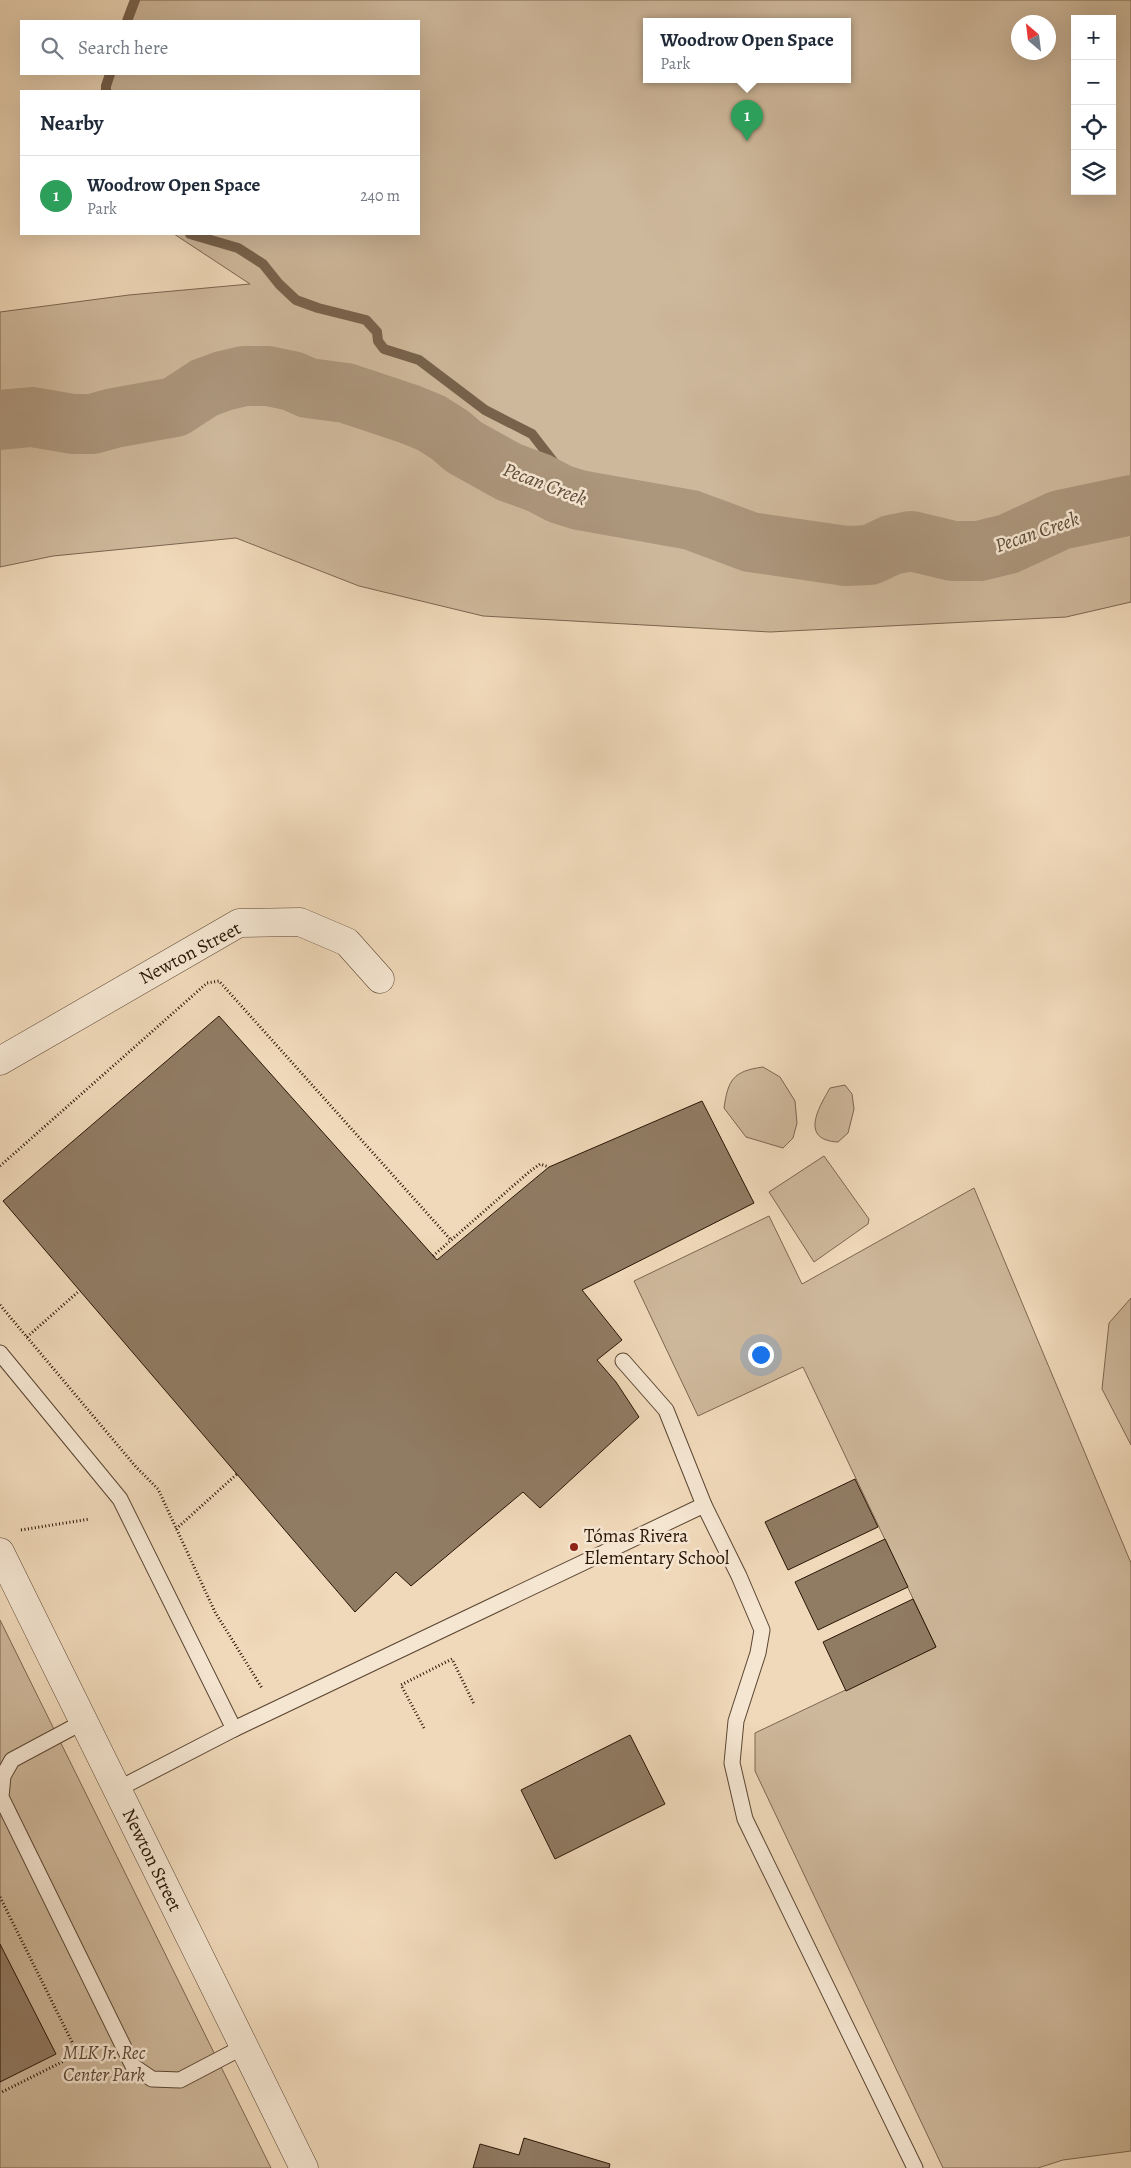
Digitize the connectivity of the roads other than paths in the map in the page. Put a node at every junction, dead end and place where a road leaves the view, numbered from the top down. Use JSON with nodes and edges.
{"nodes":[{"id":1,"x":380,"y":979,"type":"dead end"},
{"id":2,"x":0,"y":1061,"type":"edge"},
{"id":3,"x":0,"y":1353,"type":"edge"},
{"id":4,"x":623,"y":1361,"type":"dead end"},
{"id":5,"x":704,"y":1505,"type":"junction"},
{"id":6,"x":0,"y":1552,"type":"edge"},
{"id":7,"x":6,"y":1581,"type":"edge"},
{"id":8,"x":84,"y":1722,"type":"junction"},
{"id":9,"x":234,"y":1729,"type":"junction"},
{"id":10,"x":6,"y":1763,"type":"edge"},
{"id":11,"x":118,"y":1789,"type":"junction"},
{"id":12,"x":243,"y":2047,"type":"junction"},
{"id":13,"x":304,"y":2168,"type":"edge"},
{"id":14,"x":915,"y":2168,"type":"edge"}],
"edges":[{"from":1,"to":2,"type":"street","name":"Newton Street"},
{"from":3,"to":9,"type":"lane"},
{"from":4,"to":5,"type":"lane"},
{"from":5,"to":9,"type":"lane"},
{"from":5,"to":14,"type":"lane"},
{"from":6,"to":7,"type":"street","name":"Newton Street"},
{"from":7,"to":8,"type":"street","name":"Newton Street"},
{"from":8,"to":10,"type":"lane"},
{"from":8,"to":11,"type":"street","name":"Newton Street"},
{"from":9,"to":11,"type":"lane"},
{"from":10,"to":12,"type":"lane"},
{"from":11,"to":12,"type":"street","name":"Newton Street"},
{"from":12,"to":13,"type":"street","name":"Newton Street"}]}
